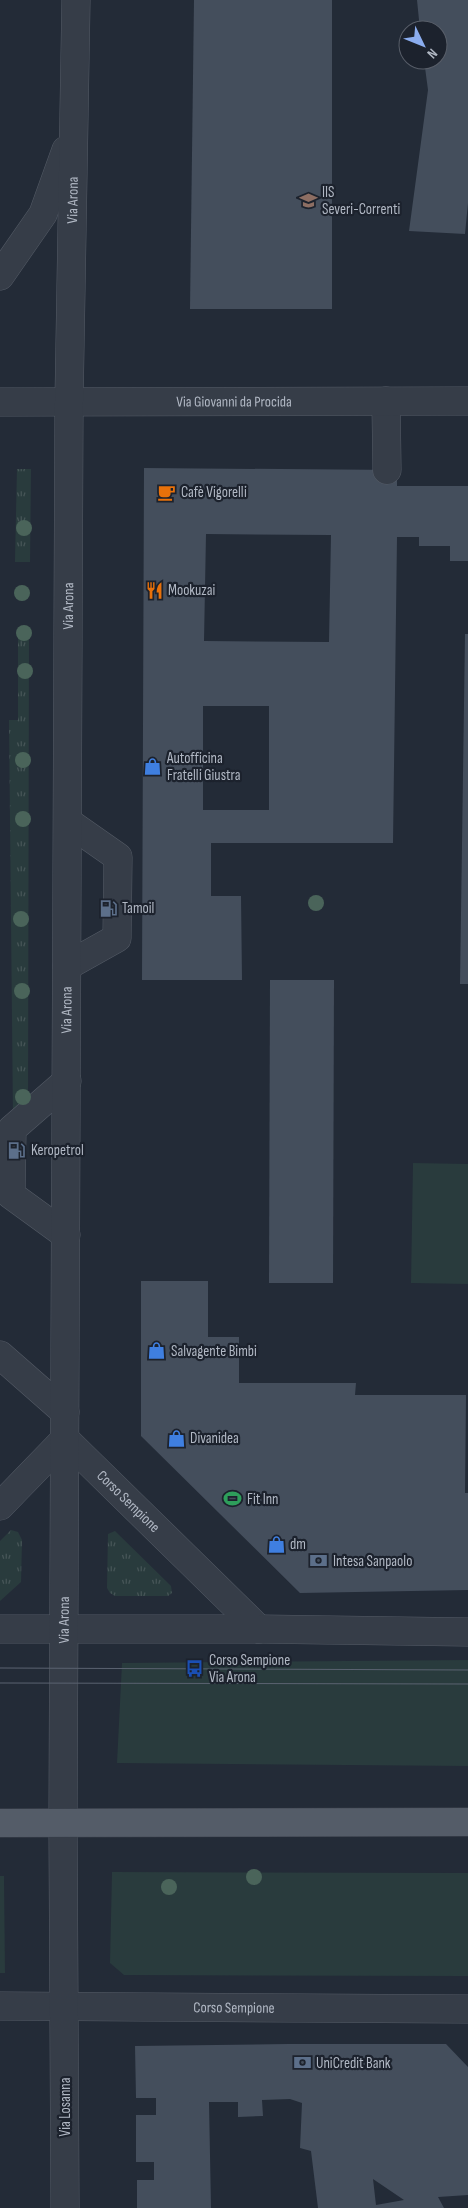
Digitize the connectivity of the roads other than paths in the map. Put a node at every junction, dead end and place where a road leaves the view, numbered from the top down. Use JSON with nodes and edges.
{"nodes":[{"id":1,"x":76,"y":0,"type":"edge"},
{"id":2,"x":74,"y":130,"type":"junction"},
{"id":3,"x":0,"y":276,"type":"edge"},
{"id":4,"x":468,"y":400,"type":"edge"},
{"id":5,"x":386,"y":401,"type":"junction"},
{"id":6,"x":0,"y":402,"type":"edge"},
{"id":7,"x":70,"y":402,"type":"junction"},
{"id":8,"x":387,"y":470,"type":"dead end"},
{"id":9,"x":68,"y":822,"type":"junction"},
{"id":10,"x":67,"y":966,"type":"junction"},
{"id":11,"x":67,"y":1081,"type":"junction"},
{"id":12,"x":66,"y":1235,"type":"junction"},
{"id":13,"x":0,"y":1355,"type":"edge"},
{"id":14,"x":66,"y":1412,"type":"junction"},
{"id":15,"x":65,"y":1439,"type":"junction"},
{"id":16,"x":0,"y":1506,"type":"edge"},
{"id":17,"x":0,"y":1629,"type":"edge"},
{"id":18,"x":64,"y":1629,"type":"junction"},
{"id":19,"x":259,"y":1629,"type":"junction"},
{"id":20,"x":468,"y":1632,"type":"edge"},
{"id":21,"x":468,"y":1822,"type":"edge"},
{"id":22,"x":0,"y":1823,"type":"edge"},
{"id":23,"x":63,"y":1823,"type":"junction"},
{"id":24,"x":0,"y":2006,"type":"edge"},
{"id":25,"x":66,"y":2006,"type":"junction"},
{"id":26,"x":468,"y":2009,"type":"edge"},
{"id":27,"x":65,"y":2208,"type":"edge"}],
"edges":[{"from":1,"to":2,"type":"street","name":"Via Arona"},
{"from":2,"to":3,"type":"street","name":"Via Arona"},
{"from":2,"to":7,"type":"street","name":"Via Arona"},
{"from":4,"to":5,"type":"street","name":"Via Giovanni da Procida"},
{"from":5,"to":7,"type":"street","name":"Via Giovanni da Procida"},
{"from":5,"to":8,"type":"street"},
{"from":6,"to":7,"type":"street","name":"Via Giovanni da Procida"},
{"from":7,"to":9,"type":"street","name":"Via Arona"},
{"from":9,"to":10,"type":"street","name":"Via Arona"},
{"from":9,"to":10,"type":"street"},
{"from":10,"to":11,"type":"street","name":"Via Arona"},
{"from":11,"to":12,"type":"street","name":"Via Arona"},
{"from":11,"to":12,"type":"street"},
{"from":12,"to":14,"type":"street","name":"Via Arona"},
{"from":13,"to":14,"type":"street"},
{"from":14,"to":15,"type":"street","name":"Via Arona"},
{"from":15,"to":16,"type":"street"},
{"from":15,"to":18,"type":"street","name":"Via Arona"},
{"from":15,"to":19,"type":"street","name":"Corso Sempione"},
{"from":17,"to":18,"type":"street"},
{"from":18,"to":19,"type":"street"},
{"from":18,"to":23,"type":"street","name":"Via Arona"},
{"from":19,"to":20,"type":"street"},
{"from":21,"to":23,"type":"main road"},
{"from":22,"to":23,"type":"main road"},
{"from":23,"to":25,"type":"street","name":"Via Arona"},
{"from":24,"to":25,"type":"street","name":"Corso Sempione"},
{"from":25,"to":26,"type":"street","name":"Corso Sempione"},
{"from":25,"to":27,"type":"street","name":"Via Losanna"}]}
